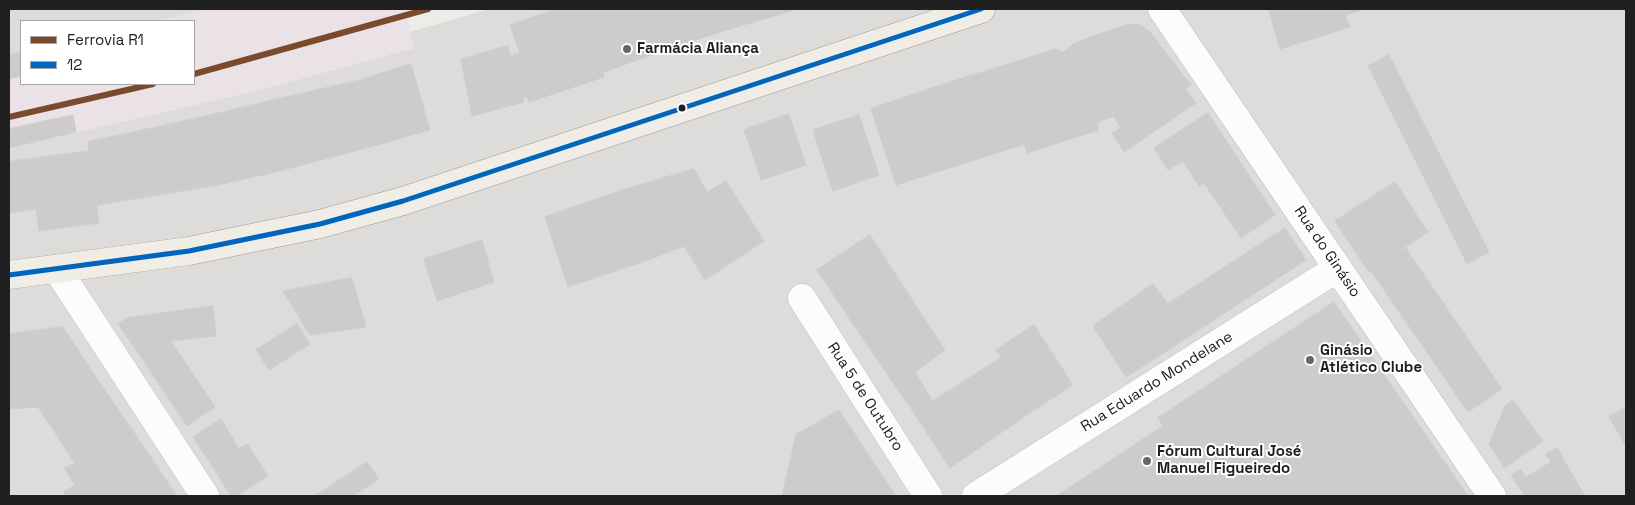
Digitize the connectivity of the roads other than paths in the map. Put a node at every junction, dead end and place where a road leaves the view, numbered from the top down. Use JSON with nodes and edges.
{"nodes":[{"id":1,"x":981,"y":9,"type":"edge"},
{"id":2,"x":1162,"y":9,"type":"edge"},
{"id":3,"x":1338,"y":268,"type":"junction"},
{"id":4,"x":57,"y":269,"type":"junction"},
{"id":5,"x":9,"y":275,"type":"edge"},
{"id":6,"x":802,"y":298,"type":"dead end"},
{"id":7,"x":205,"y":496,"type":"edge"},
{"id":8,"x":928,"y":496,"type":"edge"},
{"id":9,"x":976,"y":496,"type":"edge"},
{"id":10,"x":1492,"y":496,"type":"edge"}],
"edges":[{"from":1,"to":4,"type":"main road"},
{"from":2,"to":3,"type":"street","name":"Rua do Ginásio"},
{"from":3,"to":9,"type":"street","name":"Rua Eduardo Mondelane"},
{"from":3,"to":10,"type":"street","name":"Rua do Ginásio"},
{"from":4,"to":5,"type":"main road"},
{"from":4,"to":7,"type":"street"},
{"from":6,"to":8,"type":"street","name":"Rua 5 de Outubro"}]}
